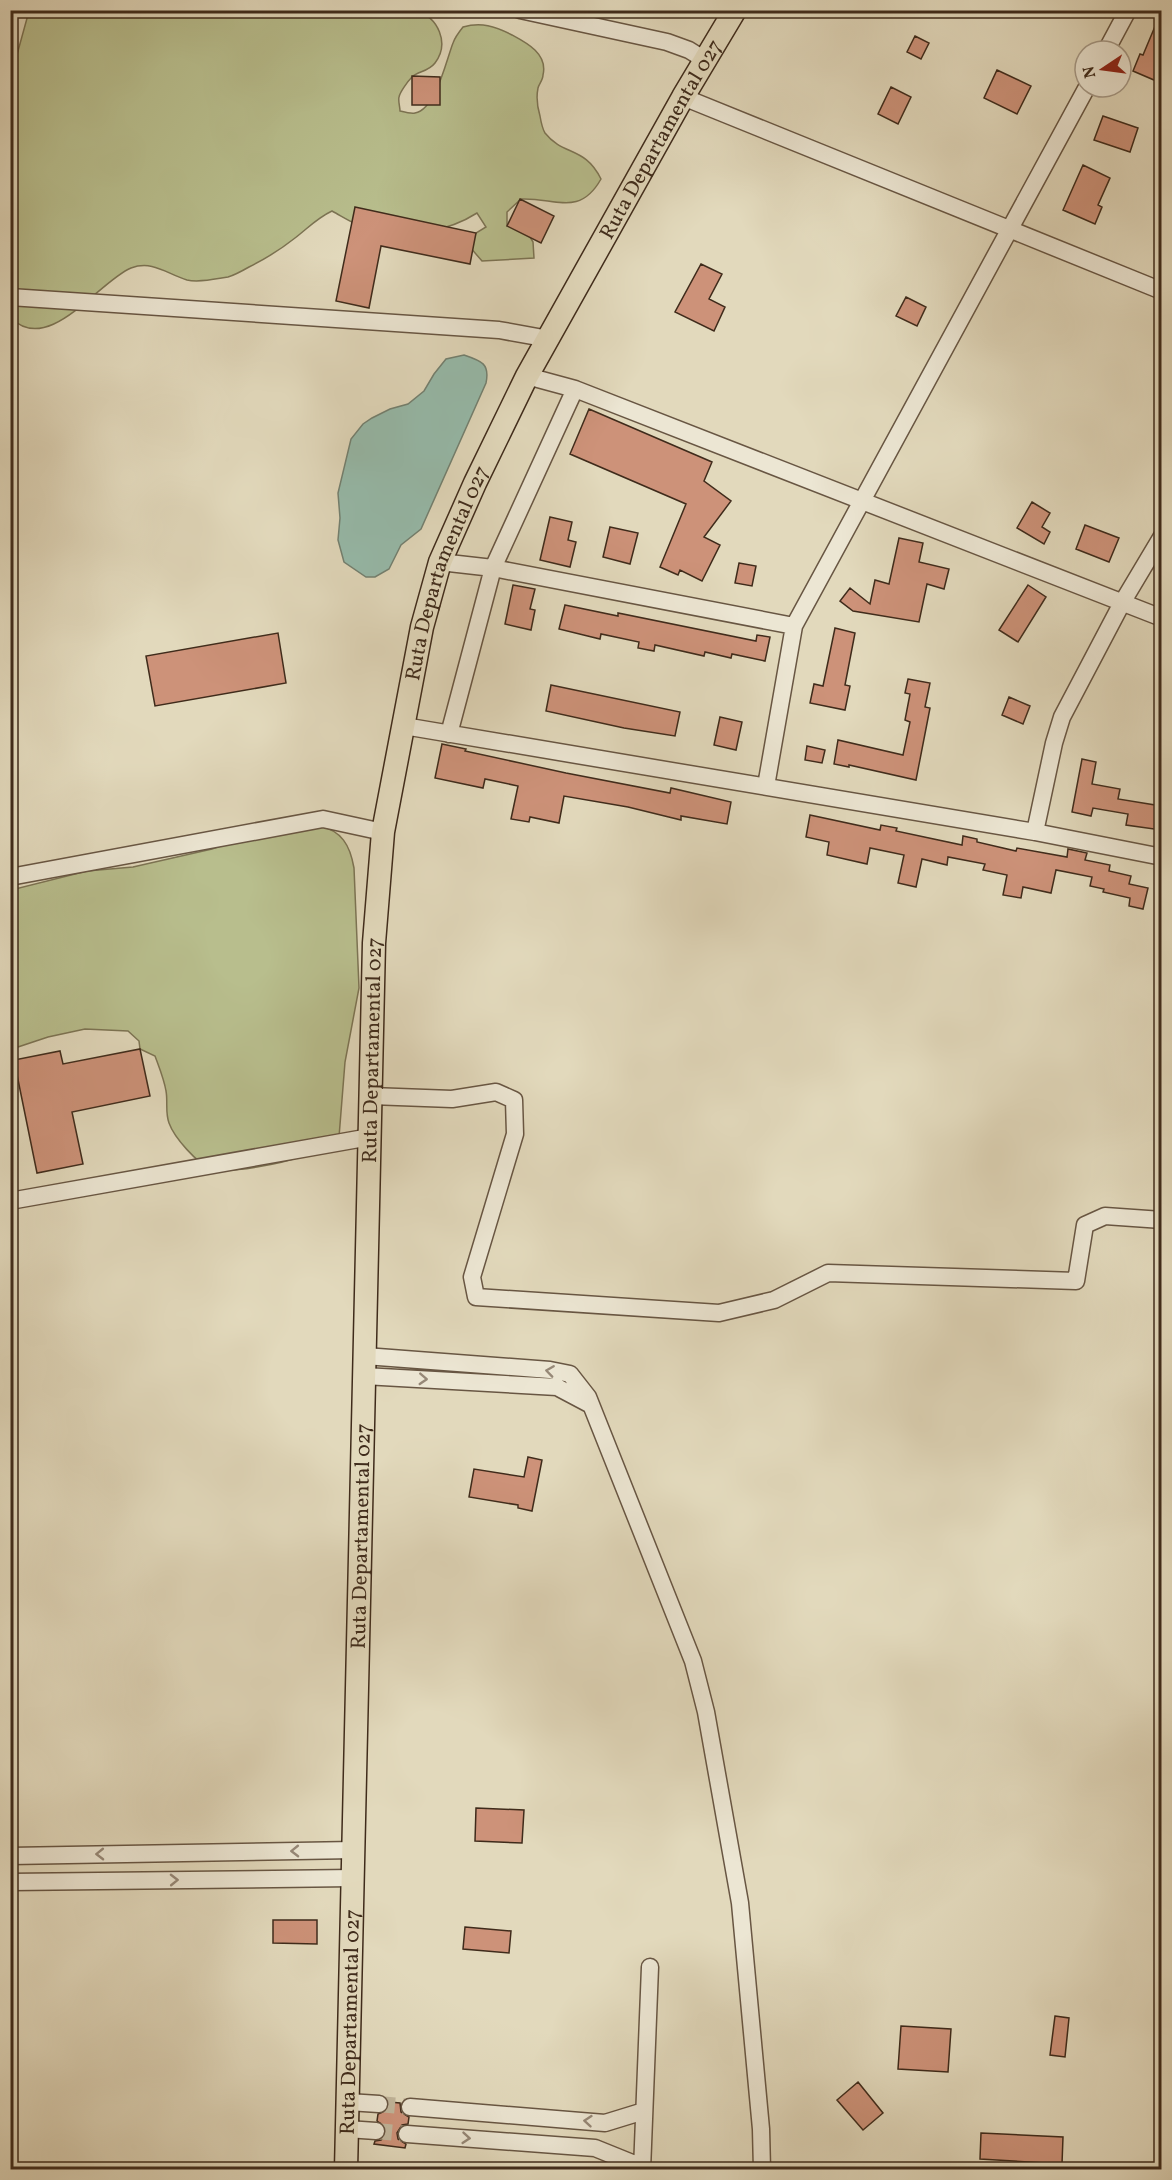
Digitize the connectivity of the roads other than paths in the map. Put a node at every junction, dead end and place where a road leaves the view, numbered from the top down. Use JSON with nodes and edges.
{"nodes":[{"id":1,"x":520,"y":10,"type":"edge"},
{"id":2,"x":735,"y":10,"type":"edge"},
{"id":3,"x":1128,"y":10,"type":"edge"},
{"id":4,"x":1112,"y":39,"type":"edge"},
{"id":5,"x":705,"y":60,"type":"junction"},
{"id":6,"x":683,"y":97,"type":"junction"},
{"id":7,"x":1081,"y":99,"type":"edge"},
{"id":8,"x":1010,"y":231,"type":"junction"},
{"id":9,"x":1161,"y":291,"type":"edge"},
{"id":10,"x":10,"y":297,"type":"edge"},
{"id":11,"x":549,"y":339,"type":"junction"},
{"id":12,"x":527,"y":376,"type":"junction"},
{"id":13,"x":575,"y":389,"type":"junction"},
{"id":14,"x":862,"y":502,"type":"junction"},
{"id":15,"x":1161,"y":536,"type":"edge"},
{"id":16,"x":440,"y":562,"type":"junction"},
{"id":17,"x":493,"y":568,"type":"junction"},
{"id":18,"x":1122,"y":603,"type":"junction"},
{"id":19,"x":1161,"y":618,"type":"edge"},
{"id":20,"x":794,"y":626,"type":"junction"},
{"id":21,"x":404,"y":726,"type":"junction"},
{"id":22,"x":449,"y":734,"type":"junction"},
{"id":23,"x":766,"y":786,"type":"junction"},
{"id":24,"x":383,"y":832,"type":"junction"},
{"id":25,"x":1035,"y":832,"type":"junction"},
{"id":26,"x":1161,"y":857,"type":"edge"},
{"id":27,"x":10,"y":878,"type":"edge"},
{"id":28,"x":371,"y":1096,"type":"junction"},
{"id":29,"x":370,"y":1137,"type":"junction"},
{"id":30,"x":10,"y":1201,"type":"edge"},
{"id":31,"x":1161,"y":1220,"type":"edge"},
{"id":32,"x":364,"y":1366,"type":"junction"},
{"id":33,"x":354,"y":1850,"type":"junction"},
{"id":34,"x":10,"y":1856,"type":"edge"},
{"id":35,"x":353,"y":1878,"type":"junction"},
{"id":36,"x":10,"y":1882,"type":"edge"},
{"id":37,"x":650,"y":1967,"type":"dead end"},
{"id":38,"x":348,"y":2102,"type":"junction"},
{"id":39,"x":379,"y":2104,"type":"tunnel mouth"},
{"id":40,"x":410,"y":2107,"type":"tunnel mouth"},
{"id":41,"x":644,"y":2111,"type":"junction"},
{"id":42,"x":347,"y":2129,"type":"junction"},
{"id":43,"x":376,"y":2131,"type":"tunnel mouth"},
{"id":44,"x":407,"y":2134,"type":"tunnel mouth"},
{"id":45,"x":642,"y":2168,"type":"edge"},
{"id":46,"x":346,"y":2169,"type":"edge"},
{"id":47,"x":762,"y":2169,"type":"edge"}],
"edges":[{"from":1,"to":5,"type":"street"},
{"from":2,"to":5,"type":"main road","name":"Ruta Departamental 027"},
{"from":3,"to":4,"type":"street"},
{"from":5,"to":6,"type":"main road","name":"Ruta Departamental 027"},
{"from":6,"to":8,"type":"street"},
{"from":6,"to":11,"type":"main road","name":"Ruta Departamental 027"},
{"from":7,"to":8,"type":"street"},
{"from":8,"to":9,"type":"street"},
{"from":8,"to":14,"type":"street"},
{"from":10,"to":11,"type":"street"},
{"from":11,"to":12,"type":"main road","name":"Ruta Departamental 027"},
{"from":12,"to":13,"type":"street"},
{"from":12,"to":16,"type":"main road","name":"Ruta Departamental 027"},
{"from":13,"to":14,"type":"street"},
{"from":13,"to":17,"type":"street"},
{"from":14,"to":18,"type":"street"},
{"from":14,"to":20,"type":"street"},
{"from":15,"to":18,"type":"street"},
{"from":16,"to":17,"type":"street"},
{"from":16,"to":21,"type":"main road","name":"Ruta Departamental 027"},
{"from":17,"to":20,"type":"street"},
{"from":17,"to":22,"type":"street"},
{"from":18,"to":19,"type":"street"},
{"from":18,"to":25,"type":"street"},
{"from":20,"to":23,"type":"street"},
{"from":21,"to":22,"type":"street"},
{"from":21,"to":24,"type":"main road","name":"Ruta Departamental 027"},
{"from":22,"to":23,"type":"street"},
{"from":23,"to":25,"type":"street"},
{"from":24,"to":27,"type":"street"},
{"from":24,"to":28,"type":"main road","name":"Ruta Departamental 027"},
{"from":25,"to":26,"type":"street"},
{"from":28,"to":29,"type":"main road","name":"Ruta Departamental 027"},
{"from":28,"to":31,"type":"street"},
{"from":29,"to":30,"type":"street"},
{"from":29,"to":32,"type":"main road","name":"Ruta Departamental 027"},
{"from":32,"to":33,"type":"main road","name":"Ruta Departamental 027"},
{"from":32,"to":47,"type":"street"},
{"from":33,"to":34,"type":"street","one_way":true},
{"from":33,"to":35,"type":"main road","name":"Ruta Departamental 027"},
{"from":36,"to":35,"type":"street","one_way":true},
{"from":35,"to":38,"type":"main road","name":"Ruta Departamental 027"},
{"from":37,"to":41,"type":"street"},
{"from":38,"to":39,"type":"street"},
{"from":38,"to":42,"type":"main road","name":"Ruta Departamental 027"},
{"from":41,"to":40,"type":"street","one_way":true},
{"from":41,"to":45,"type":"street"},
{"from":42,"to":43,"type":"street"},
{"from":42,"to":46,"type":"main road","name":"Ruta Departamental 027"},
{"from":44,"to":45,"type":"street","one_way":true}]}
